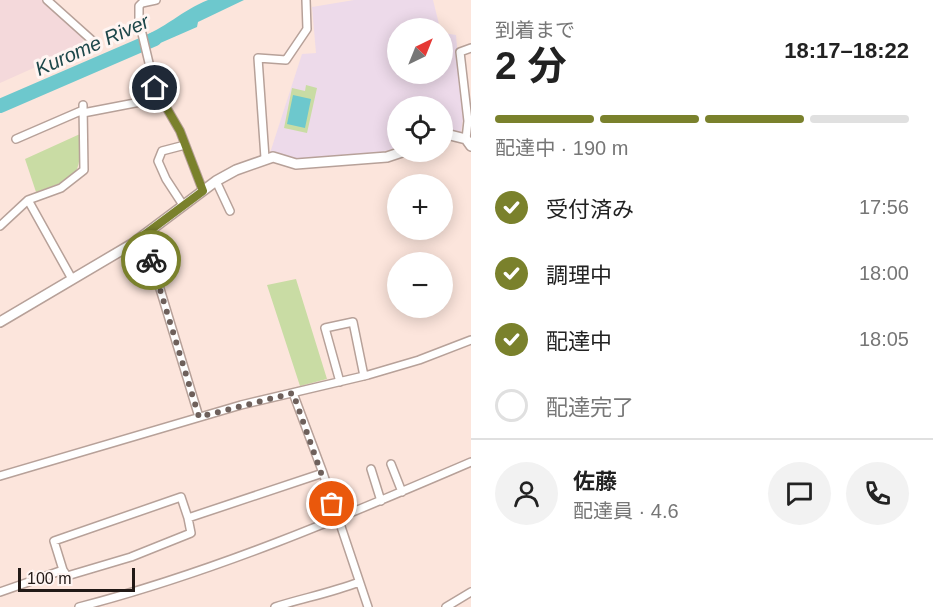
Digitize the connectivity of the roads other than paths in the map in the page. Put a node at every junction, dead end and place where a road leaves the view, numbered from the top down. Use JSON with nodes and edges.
{"nodes":[{"id":1,"x":47,"y":0,"type":"edge"},
{"id":2,"x":156,"y":0,"type":"edge"},
{"id":3,"x":306,"y":0,"type":"edge"},
{"id":4,"x":95,"y":43,"type":"dead end"},
{"id":5,"x":471,"y":48,"type":"edge"},
{"id":6,"x":161,"y":98,"type":"junction"},
{"id":7,"x":83,"y":109,"type":"junction"},
{"id":8,"x":453,"y":136,"type":"edge"},
{"id":9,"x":16,"y":139,"type":"dead end"},
{"id":10,"x":468,"y":142,"type":"edge"},
{"id":11,"x":185,"y":145,"type":"junction"},
{"id":12,"x":387,"y":157,"type":"edge"},
{"id":13,"x":265,"y":158,"type":"junction"},
{"id":14,"x":216,"y":181,"type":"junction"},
{"id":15,"x":203,"y":191,"type":"junction"},
{"id":16,"x":28,"y":200,"type":"junction"},
{"id":17,"x":183,"y":205,"type":"junction"},
{"id":18,"x":230,"y":211,"type":"dead end"},
{"id":19,"x":0,"y":226,"type":"edge"},
{"id":20,"x":136,"y":241,"type":"junction"},
{"id":21,"x":72,"y":279,"type":"junction"},
{"id":22,"x":0,"y":322,"type":"edge"},
{"id":23,"x":471,"y":340,"type":"edge"},
{"id":24,"x":364,"y":376,"type":"junction"},
{"id":25,"x":340,"y":382,"type":"junction"},
{"id":26,"x":293,"y":393,"type":"junction"},
{"id":27,"x":199,"y":417,"type":"junction"},
{"id":28,"x":471,"y":462,"type":"edge"},
{"id":29,"x":391,"y":464,"type":"dead end"},
{"id":30,"x":371,"y":469,"type":"dead end"},
{"id":31,"x":323,"y":473,"type":"junction"},
{"id":32,"x":0,"y":476,"type":"edge"},
{"id":33,"x":402,"y":492,"type":"junction"},
{"id":34,"x":381,"y":501,"type":"junction"},
{"id":35,"x":188,"y":518,"type":"junction"},
{"id":36,"x":337,"y":519,"type":"junction"},
{"id":37,"x":63,"y":570,"type":"junction"},
{"id":38,"x":359,"y":582,"type":"junction"},
{"id":39,"x":0,"y":592,"type":"edge"},
{"id":40,"x":471,"y":592,"type":"edge"},
{"id":41,"x":79,"y":607,"type":"edge"},
{"id":42,"x":274,"y":607,"type":"edge"},
{"id":43,"x":368,"y":607,"type":"edge"},
{"id":44,"x":446,"y":607,"type":"edge"}],
"edges":[{"from":1,"to":4,"type":"street"},
{"from":2,"to":6,"type":"street"},
{"from":3,"to":13,"type":"street"},
{"from":5,"to":10,"type":"street"},
{"from":6,"to":7,"type":"street"},
{"from":6,"to":11,"type":"street"},
{"from":7,"to":9,"type":"street"},
{"from":7,"to":16,"type":"street"},
{"from":8,"to":10,"type":"street"},
{"from":11,"to":15,"type":"street"},
{"from":11,"to":17,"type":"street"},
{"from":12,"to":13,"type":"street"},
{"from":13,"to":14,"type":"street"},
{"from":14,"to":15,"type":"street"},
{"from":14,"to":18,"type":"street"},
{"from":15,"to":17,"type":"street"},
{"from":16,"to":19,"type":"street"},
{"from":16,"to":21,"type":"street"},
{"from":17,"to":20,"type":"street"},
{"from":20,"to":21,"type":"street"},
{"from":20,"to":27,"type":"street"},
{"from":21,"to":22,"type":"street"},
{"from":23,"to":24,"type":"street"},
{"from":24,"to":25,"type":"street"},
{"from":24,"to":25,"type":"street"},
{"from":25,"to":26,"type":"street"},
{"from":26,"to":27,"type":"street"},
{"from":26,"to":31,"type":"street"},
{"from":27,"to":32,"type":"street"},
{"from":28,"to":33,"type":"street"},
{"from":29,"to":33,"type":"street"},
{"from":30,"to":34,"type":"street"},
{"from":31,"to":35,"type":"street"},
{"from":31,"to":36,"type":"street"},
{"from":33,"to":34,"type":"street"},
{"from":34,"to":36,"type":"street"},
{"from":35,"to":37,"type":"street"},
{"from":35,"to":37,"type":"street"},
{"from":36,"to":38,"type":"street"},
{"from":36,"to":41,"type":"street"},
{"from":37,"to":39,"type":"street"},
{"from":38,"to":42,"type":"street"},
{"from":38,"to":43,"type":"street"},
{"from":40,"to":44,"type":"street"}]}
